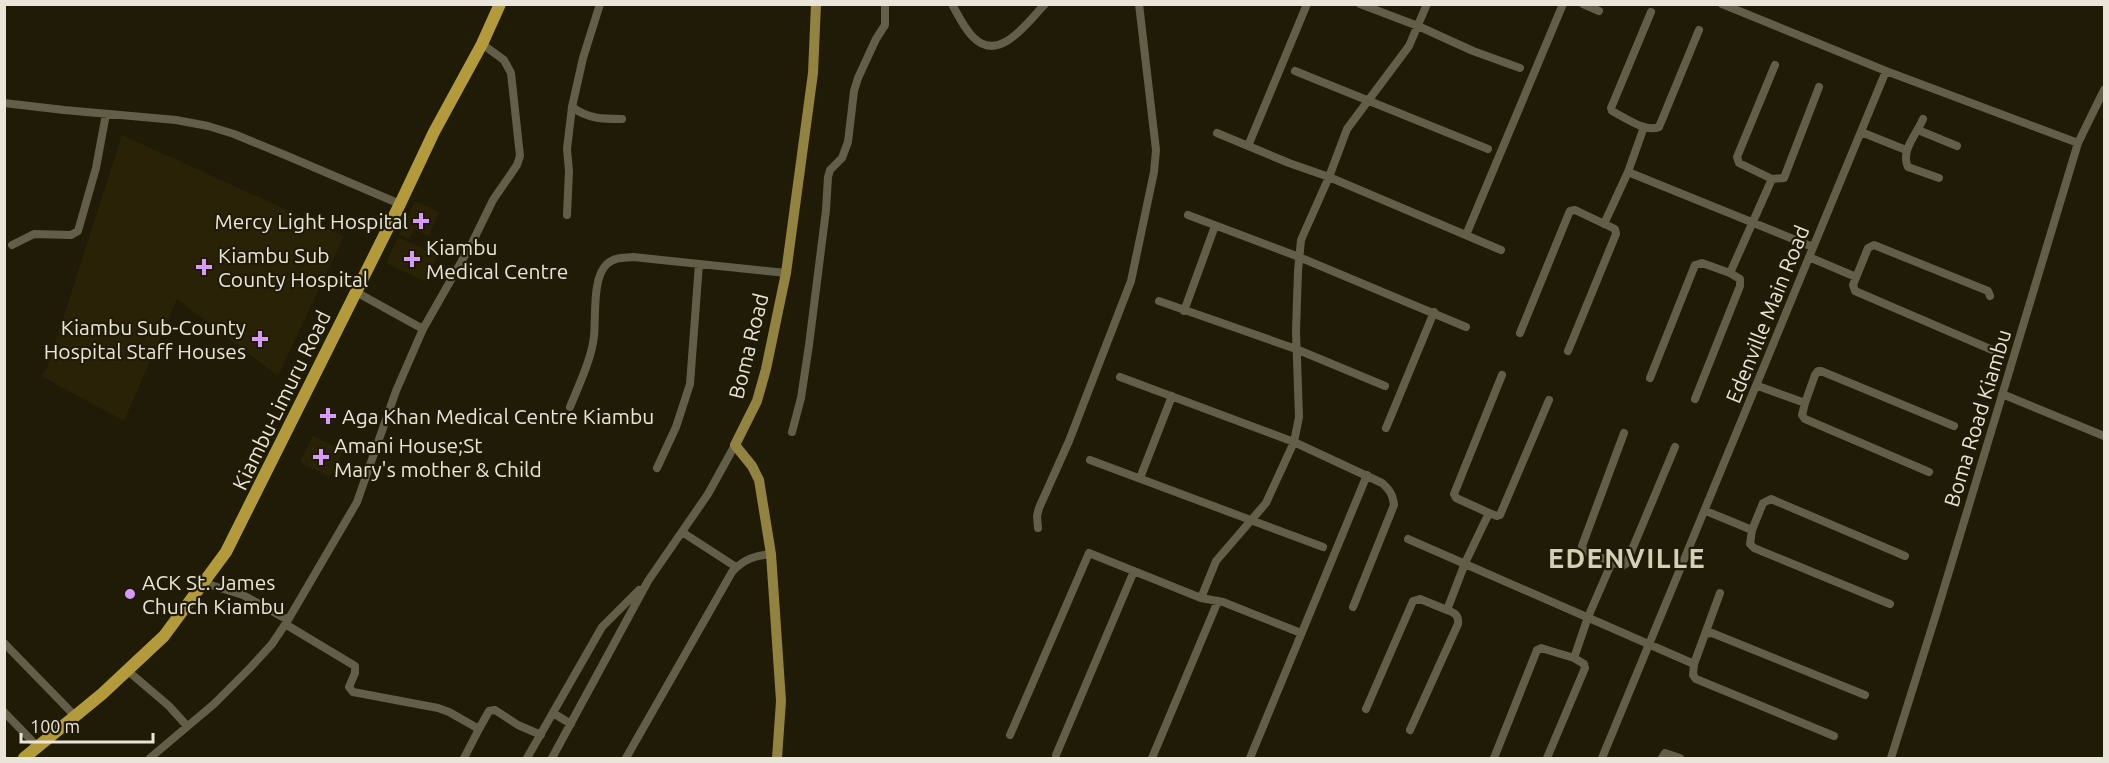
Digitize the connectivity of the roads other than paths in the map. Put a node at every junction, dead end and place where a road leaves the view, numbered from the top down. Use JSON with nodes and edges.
{"nodes":[{"id":1,"x":500,"y":4,"type":"edge"},
{"id":2,"x":600,"y":4,"type":"edge"},
{"id":3,"x":816,"y":4,"type":"edge"},
{"id":4,"x":885,"y":4,"type":"edge"},
{"id":5,"x":952,"y":4,"type":"edge"},
{"id":6,"x":1046,"y":4,"type":"edge"},
{"id":7,"x":1139,"y":4,"type":"edge"},
{"id":8,"x":1307,"y":4,"type":"edge"},
{"id":9,"x":1360,"y":4,"type":"edge"},
{"id":10,"x":1427,"y":4,"type":"edge"},
{"id":11,"x":1563,"y":4,"type":"edge"},
{"id":12,"x":1583,"y":4,"type":"edge"},
{"id":13,"x":1722,"y":4,"type":"edge"},
{"id":14,"x":1599,"y":11,"type":"dead end"},
{"id":15,"x":1651,"y":12,"type":"dead end"},
{"id":16,"x":1419,"y":26,"type":"junction"},
{"id":17,"x":1699,"y":30,"type":"dead end"},
{"id":18,"x":482,"y":44,"type":"junction"},
{"id":19,"x":1775,"y":65,"type":"dead end"},
{"id":20,"x":1520,"y":68,"type":"dead end"},
{"id":21,"x":1295,"y":70,"type":"dead end"},
{"id":22,"x":1886,"y":71,"type":"junction"},
{"id":23,"x":1819,"y":87,"type":"dead end"},
{"id":24,"x":2104,"y":90,"type":"edge"},
{"id":25,"x":1368,"y":100,"type":"junction"},
{"id":26,"x":4,"y":103,"type":"edge"},
{"id":27,"x":572,"y":107,"type":"junction"},
{"id":28,"x":106,"y":114,"type":"junction"},
{"id":29,"x":622,"y":119,"type":"dead end"},
{"id":30,"x":1923,"y":119,"type":"dead end"},
{"id":31,"x":1644,"y":127,"type":"junction"},
{"id":32,"x":1918,"y":130,"type":"junction"},
{"id":33,"x":1861,"y":132,"type":"junction"},
{"id":34,"x":1217,"y":133,"type":"dead end"},
{"id":35,"x":2078,"y":143,"type":"junction"},
{"id":36,"x":1248,"y":146,"type":"junction"},
{"id":37,"x":1957,"y":146,"type":"dead end"},
{"id":38,"x":1488,"y":149,"type":"dead end"},
{"id":39,"x":1906,"y":150,"type":"junction"},
{"id":40,"x":1628,"y":172,"type":"junction"},
{"id":41,"x":1329,"y":177,"type":"junction"},
{"id":42,"x":1939,"y":178,"type":"dead end"},
{"id":43,"x":1772,"y":179,"type":"junction"},
{"id":44,"x":400,"y":204,"type":"junction"},
{"id":45,"x":567,"y":215,"type":"dead end"},
{"id":46,"x":1188,"y":215,"type":"dead end"},
{"id":47,"x":1753,"y":222,"type":"junction"},
{"id":48,"x":1604,"y":224,"type":"junction"},
{"id":49,"x":1215,"y":226,"type":"junction"},
{"id":50,"x":1466,"y":235,"type":"junction"},
{"id":51,"x":12,"y":245,"type":"dead end"},
{"id":52,"x":1813,"y":247,"type":"junction"},
{"id":53,"x":1501,"y":249,"type":"dead end"},
{"id":54,"x":1299,"y":257,"type":"junction"},
{"id":55,"x":1809,"y":257,"type":"junction"},
{"id":56,"x":699,"y":264,"type":"junction"},
{"id":57,"x":786,"y":273,"type":"junction"},
{"id":58,"x":1730,"y":273,"type":"junction"},
{"id":59,"x":1856,"y":277,"type":"junction"},
{"id":60,"x":356,"y":292,"type":"junction"},
{"id":61,"x":1990,"y":296,"type":"dead end"},
{"id":62,"x":1159,"y":301,"type":"dead end"},
{"id":63,"x":1184,"y":311,"type":"junction"},
{"id":64,"x":1434,"y":312,"type":"junction"},
{"id":65,"x":1466,"y":327,"type":"dead end"},
{"id":66,"x":423,"y":329,"type":"junction"},
{"id":67,"x":1521,"y":333,"type":"dead end"},
{"id":68,"x":1296,"y":349,"type":"junction"},
{"id":69,"x":1568,"y":351,"type":"dead end"},
{"id":70,"x":1998,"y":352,"type":"dead end"},
{"id":71,"x":1502,"y":375,"type":"dead end"},
{"id":72,"x":1120,"y":377,"type":"dead end"},
{"id":73,"x":1650,"y":378,"type":"dead end"},
{"id":74,"x":1384,"y":386,"type":"dead end"},
{"id":75,"x":1758,"y":386,"type":"junction"},
{"id":76,"x":2002,"y":394,"type":"junction"},
{"id":77,"x":1172,"y":396,"type":"junction"},
{"id":78,"x":1695,"y":399,"type":"dead end"},
{"id":79,"x":1549,"y":400,"type":"dead end"},
{"id":80,"x":1805,"y":403,"type":"junction"},
{"id":81,"x":570,"y":407,"type":"dead end"},
{"id":82,"x":1954,"y":426,"type":"dead end"},
{"id":83,"x":1386,"y":428,"type":"dead end"},
{"id":84,"x":792,"y":432,"type":"dead end"},
{"id":85,"x":1624,"y":433,"type":"dead end"},
{"id":86,"x":2104,"y":436,"type":"edge"},
{"id":87,"x":1294,"y":442,"type":"junction"},
{"id":88,"x":735,"y":445,"type":"junction"},
{"id":89,"x":1675,"y":447,"type":"dead end"},
{"id":90,"x":1090,"y":460,"type":"dead end"},
{"id":91,"x":657,"y":468,"type":"dead end"},
{"id":92,"x":1929,"y":472,"type":"dead end"},
{"id":93,"x":1367,"y":476,"type":"junction"},
{"id":94,"x":1140,"y":478,"type":"junction"},
{"id":95,"x":1706,"y":512,"type":"junction"},
{"id":96,"x":1489,"y":513,"type":"junction"},
{"id":97,"x":1252,"y":521,"type":"junction"},
{"id":98,"x":1038,"y":528,"type":"dead end"},
{"id":99,"x":1752,"y":530,"type":"junction"},
{"id":100,"x":682,"y":532,"type":"junction"},
{"id":101,"x":1408,"y":539,"type":"dead end"},
{"id":102,"x":1323,"y":547,"type":"dead end"},
{"id":103,"x":771,"y":554,"type":"junction"},
{"id":104,"x":1905,"y":555,"type":"dead end"},
{"id":105,"x":1612,"y":562,"type":"junction"},
{"id":106,"x":1465,"y":563,"type":"junction"},
{"id":107,"x":736,"y":567,"type":"junction"},
{"id":108,"x":1134,"y":571,"type":"junction"},
{"id":109,"x":648,"y":581,"type":"junction"},
{"id":110,"x":204,"y":583,"type":"junction"},
{"id":111,"x":1720,"y":593,"type":"dead end"},
{"id":112,"x":1201,"y":598,"type":"junction"},
{"id":113,"x":1218,"y":601,"type":"junction"},
{"id":114,"x":1890,"y":604,"type":"dead end"},
{"id":115,"x":1353,"y":607,"type":"dead end"},
{"id":116,"x":1447,"y":610,"type":"junction"},
{"id":117,"x":1588,"y":617,"type":"junction"},
{"id":118,"x":286,"y":622,"type":"junction"},
{"id":119,"x":1302,"y":633,"type":"junction"},
{"id":120,"x":1706,"y":634,"type":"junction"},
{"id":121,"x":4,"y":643,"type":"edge"},
{"id":122,"x":1650,"y":645,"type":"junction"},
{"id":123,"x":1574,"y":658,"type":"junction"},
{"id":124,"x":1694,"y":664,"type":"junction"},
{"id":125,"x":128,"y":670,"type":"junction"},
{"id":126,"x":1865,"y":695,"type":"dead end"},
{"id":127,"x":1366,"y":709,"type":"dead end"},
{"id":128,"x":4,"y":712,"type":"edge"},
{"id":129,"x":553,"y":713,"type":"junction"},
{"id":130,"x":75,"y":716,"type":"junction"},
{"id":131,"x":571,"y":724,"type":"junction"},
{"id":132,"x":187,"y":726,"type":"junction"},
{"id":133,"x":479,"y":729,"type":"junction"},
{"id":134,"x":1410,"y":730,"type":"dead end"},
{"id":135,"x":541,"y":735,"type":"junction"},
{"id":136,"x":1010,"y":735,"type":"dead end"},
{"id":137,"x":1834,"y":736,"type":"dead end"},
{"id":138,"x":38,"y":747,"type":"junction"},
{"id":139,"x":1056,"y":755,"type":"dead end"},
{"id":140,"x":24,"y":759,"type":"edge"},
{"id":141,"x":150,"y":759,"type":"edge"},
{"id":142,"x":464,"y":759,"type":"edge"},
{"id":143,"x":528,"y":759,"type":"edge"},
{"id":144,"x":552,"y":759,"type":"edge"},
{"id":145,"x":626,"y":759,"type":"edge"},
{"id":146,"x":777,"y":759,"type":"edge"},
{"id":147,"x":1152,"y":759,"type":"edge"},
{"id":148,"x":1250,"y":759,"type":"edge"},
{"id":149,"x":1494,"y":759,"type":"edge"},
{"id":150,"x":1547,"y":759,"type":"edge"},
{"id":151,"x":1602,"y":759,"type":"edge"},
{"id":152,"x":1662,"y":759,"type":"edge"},
{"id":153,"x":1680,"y":759,"type":"edge"},
{"id":154,"x":1891,"y":759,"type":"edge"}],
"edges":[{"from":1,"to":18,"type":"highway","name":"Kiambu-Limuru Road"},
{"from":2,"to":27,"type":"street"},
{"from":3,"to":57,"type":"main road","name":"Boma Road"},
{"from":4,"to":84,"type":"street"},
{"from":5,"to":6,"type":"street"},
{"from":7,"to":98,"type":"street"},
{"from":8,"to":36,"type":"street"},
{"from":9,"to":16,"type":"street"},
{"from":10,"to":16,"type":"street"},
{"from":11,"to":50,"type":"street"},
{"from":12,"to":14,"type":"street"},
{"from":13,"to":22,"type":"street"},
{"from":15,"to":31,"type":"street"},
{"from":16,"to":20,"type":"street"},
{"from":16,"to":25,"type":"street"},
{"from":17,"to":31,"type":"street"},
{"from":18,"to":44,"type":"highway","name":"Kiambu-Limuru Road"},
{"from":18,"to":66,"type":"street"},
{"from":19,"to":43,"type":"street"},
{"from":21,"to":25,"type":"street"},
{"from":22,"to":33,"type":"street","name":"Edenville Main Road"},
{"from":22,"to":35,"type":"street"},
{"from":23,"to":43,"type":"street"},
{"from":24,"to":35,"type":"street","name":"Boma Road Kiambu"},
{"from":25,"to":38,"type":"street"},
{"from":25,"to":41,"type":"street"},
{"from":26,"to":28,"type":"street"},
{"from":27,"to":29,"type":"street"},
{"from":27,"to":45,"type":"street"},
{"from":28,"to":44,"type":"street"},
{"from":28,"to":51,"type":"street"},
{"from":30,"to":32,"type":"street"},
{"from":31,"to":40,"type":"street"},
{"from":32,"to":37,"type":"street"},
{"from":32,"to":39,"type":"street"},
{"from":33,"to":39,"type":"street"},
{"from":33,"to":52,"type":"street","name":"Edenville Main Road"},
{"from":34,"to":36,"type":"street"},
{"from":35,"to":76,"type":"street","name":"Boma Road Kiambu"},
{"from":36,"to":41,"type":"street"},
{"from":39,"to":42,"type":"street"},
{"from":40,"to":47,"type":"street"},
{"from":40,"to":48,"type":"street"},
{"from":41,"to":50,"type":"street"},
{"from":41,"to":54,"type":"street"},
{"from":43,"to":47,"type":"street"},
{"from":44,"to":60,"type":"highway","name":"Kiambu-Limuru Road"},
{"from":46,"to":49,"type":"street"},
{"from":47,"to":52,"type":"street"},
{"from":47,"to":58,"type":"street"},
{"from":48,"to":67,"type":"street"},
{"from":48,"to":69,"type":"street"},
{"from":49,"to":54,"type":"street"},
{"from":49,"to":63,"type":"street"},
{"from":50,"to":53,"type":"street"},
{"from":52,"to":55,"type":"street","name":"Edenville Main Road"},
{"from":54,"to":64,"type":"street"},
{"from":54,"to":68,"type":"street"},
{"from":55,"to":59,"type":"street"},
{"from":55,"to":75,"type":"street","name":"Edenville Main Road"},
{"from":56,"to":57,"type":"street"},
{"from":56,"to":81,"type":"street"},
{"from":56,"to":91,"type":"street"},
{"from":57,"to":88,"type":"main road","name":"Boma Road"},
{"from":58,"to":73,"type":"street"},
{"from":58,"to":78,"type":"street"},
{"from":59,"to":61,"type":"street"},
{"from":59,"to":70,"type":"street"},
{"from":60,"to":66,"type":"street"},
{"from":60,"to":110,"type":"highway","name":"Kiambu-Limuru Road"},
{"from":62,"to":63,"type":"street"},
{"from":63,"to":68,"type":"street"},
{"from":64,"to":65,"type":"street"},
{"from":64,"to":83,"type":"street"},
{"from":66,"to":118,"type":"street"},
{"from":68,"to":74,"type":"street"},
{"from":68,"to":87,"type":"street"},
{"from":71,"to":96,"type":"street"},
{"from":72,"to":77,"type":"street"},
{"from":75,"to":80,"type":"street"},
{"from":75,"to":95,"type":"street","name":"Edenville Main Road"},
{"from":76,"to":86,"type":"street"},
{"from":76,"to":154,"type":"street","name":"Boma Road Kiambu"},
{"from":77,"to":87,"type":"street"},
{"from":77,"to":94,"type":"street"},
{"from":79,"to":96,"type":"street"},
{"from":80,"to":82,"type":"street"},
{"from":80,"to":92,"type":"street"},
{"from":85,"to":105,"type":"street"},
{"from":87,"to":93,"type":"street"},
{"from":87,"to":97,"type":"street"},
{"from":88,"to":100,"type":"street"},
{"from":88,"to":103,"type":"main road"},
{"from":89,"to":105,"type":"street"},
{"from":90,"to":94,"type":"street"},
{"from":93,"to":115,"type":"street"},
{"from":93,"to":119,"type":"street"},
{"from":94,"to":97,"type":"street"},
{"from":95,"to":99,"type":"street"},
{"from":95,"to":122,"type":"street","name":"Edenville Main Road"},
{"from":96,"to":106,"type":"street"},
{"from":97,"to":102,"type":"street"},
{"from":97,"to":112,"type":"street"},
{"from":99,"to":104,"type":"street"},
{"from":99,"to":114,"type":"street"},
{"from":100,"to":107,"type":"street"},
{"from":100,"to":109,"type":"street"},
{"from":101,"to":106,"type":"street"},
{"from":103,"to":107,"type":"street"},
{"from":103,"to":146,"type":"main road"},
{"from":105,"to":117,"type":"street"},
{"from":106,"to":116,"type":"street"},
{"from":106,"to":117,"type":"street"},
{"from":107,"to":145,"type":"street"},
{"from":108,"to":112,"type":"street"},
{"from":108,"to":136,"type":"street"},
{"from":108,"to":139,"type":"street"},
{"from":109,"to":129,"type":"street"},
{"from":109,"to":131,"type":"street"},
{"from":110,"to":118,"type":"street"},
{"from":110,"to":125,"type":"highway","name":"Kiambu-Limuru Road"},
{"from":111,"to":120,"type":"street"},
{"from":112,"to":113,"type":"street"},
{"from":113,"to":119,"type":"street"},
{"from":113,"to":147,"type":"street"},
{"from":116,"to":127,"type":"street"},
{"from":116,"to":134,"type":"street"},
{"from":117,"to":122,"type":"street"},
{"from":117,"to":123,"type":"street"},
{"from":118,"to":132,"type":"street"},
{"from":118,"to":133,"type":"street"},
{"from":119,"to":148,"type":"street"},
{"from":120,"to":124,"type":"street"},
{"from":120,"to":126,"type":"street"},
{"from":121,"to":130,"type":"street"},
{"from":122,"to":124,"type":"street"},
{"from":122,"to":151,"type":"street","name":"Edenville Main Road"},
{"from":123,"to":149,"type":"street"},
{"from":123,"to":150,"type":"street"},
{"from":124,"to":137,"type":"street"},
{"from":125,"to":130,"type":"highway","name":"Kiambu-Limuru Road"},
{"from":125,"to":132,"type":"street"},
{"from":128,"to":138,"type":"street"},
{"from":129,"to":131,"type":"street"},
{"from":129,"to":135,"type":"street"},
{"from":130,"to":138,"type":"highway","name":"Kiambu-Limuru Road"},
{"from":131,"to":144,"type":"street"},
{"from":132,"to":141,"type":"street"},
{"from":133,"to":135,"type":"street"},
{"from":133,"to":142,"type":"street"},
{"from":135,"to":143,"type":"street"},
{"from":138,"to":140,"type":"highway","name":"Kiambu-Limuru Road"},
{"from":152,"to":153,"type":"street"}]}
